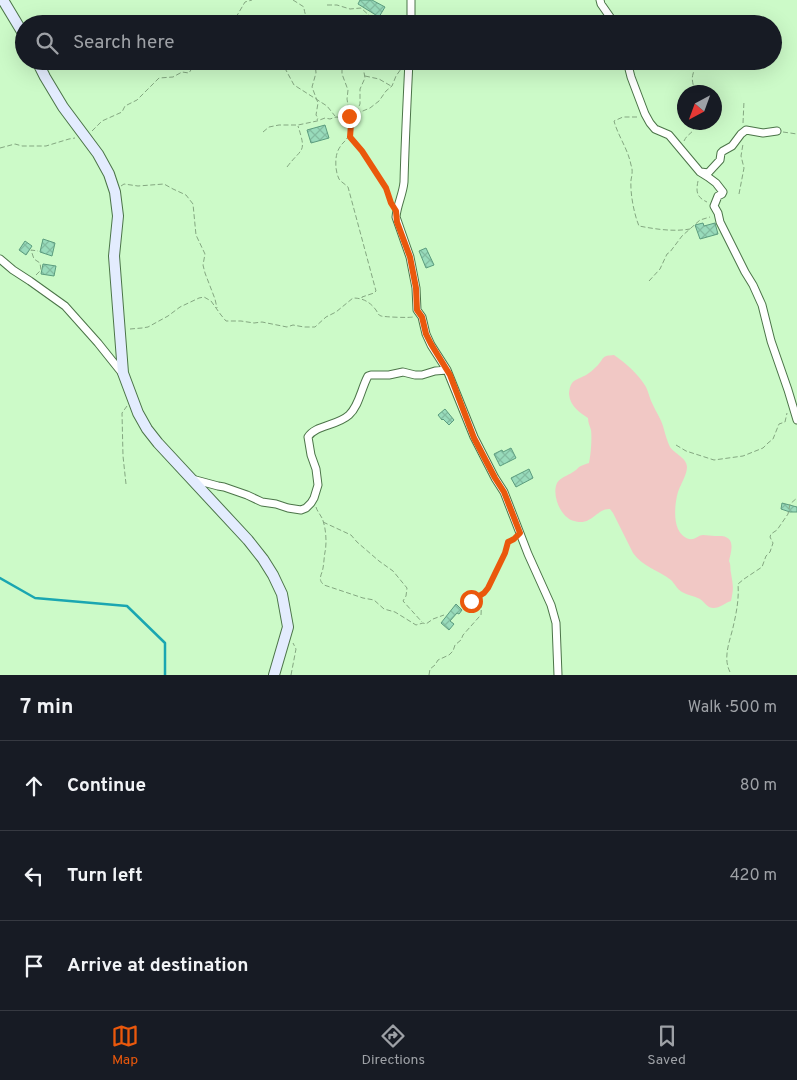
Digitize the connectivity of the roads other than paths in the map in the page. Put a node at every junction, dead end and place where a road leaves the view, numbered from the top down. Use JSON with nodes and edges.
{"nodes":[{"id":1,"x":3,"y":0,"type":"edge"},
{"id":2,"x":412,"y":0,"type":"edge"},
{"id":3,"x":600,"y":0,"type":"edge"},
{"id":4,"x":411,"y":15,"type":"edge"},
{"id":5,"x":608,"y":15,"type":"edge"},
{"id":6,"x":15,"y":20,"type":"edge"},
{"id":7,"x":42,"y":70,"type":"edge"},
{"id":8,"x":409,"y":70,"type":"edge"},
{"id":9,"x":629,"y":70,"type":"edge"},
{"id":10,"x":777,"y":131,"type":"road end"},
{"id":11,"x":700,"y":172,"type":"junction"},
{"id":12,"x":0,"y":259,"type":"edge"},
{"id":13,"x":447,"y":370,"type":"junction"},
{"id":14,"x":123,"y":373,"type":"junction"},
{"id":15,"x":797,"y":420,"type":"edge"},
{"id":16,"x":192,"y":479,"type":"junction"},
{"id":17,"x":274,"y":675,"type":"edge"},
{"id":18,"x":558,"y":675,"type":"edge"}],
"edges":[{"from":1,"to":6,"type":"main road"},
{"from":2,"to":4,"type":"street"},
{"from":3,"to":5,"type":"street"},
{"from":7,"to":14,"type":"main road"},
{"from":8,"to":13,"type":"street"},
{"from":9,"to":11,"type":"street"},
{"from":10,"to":11,"type":"street"},
{"from":11,"to":15,"type":"street"},
{"from":12,"to":14,"type":"street"},
{"from":13,"to":16,"type":"street"},
{"from":13,"to":18,"type":"street"},
{"from":14,"to":16,"type":"main road"},
{"from":16,"to":17,"type":"main road"}]}
